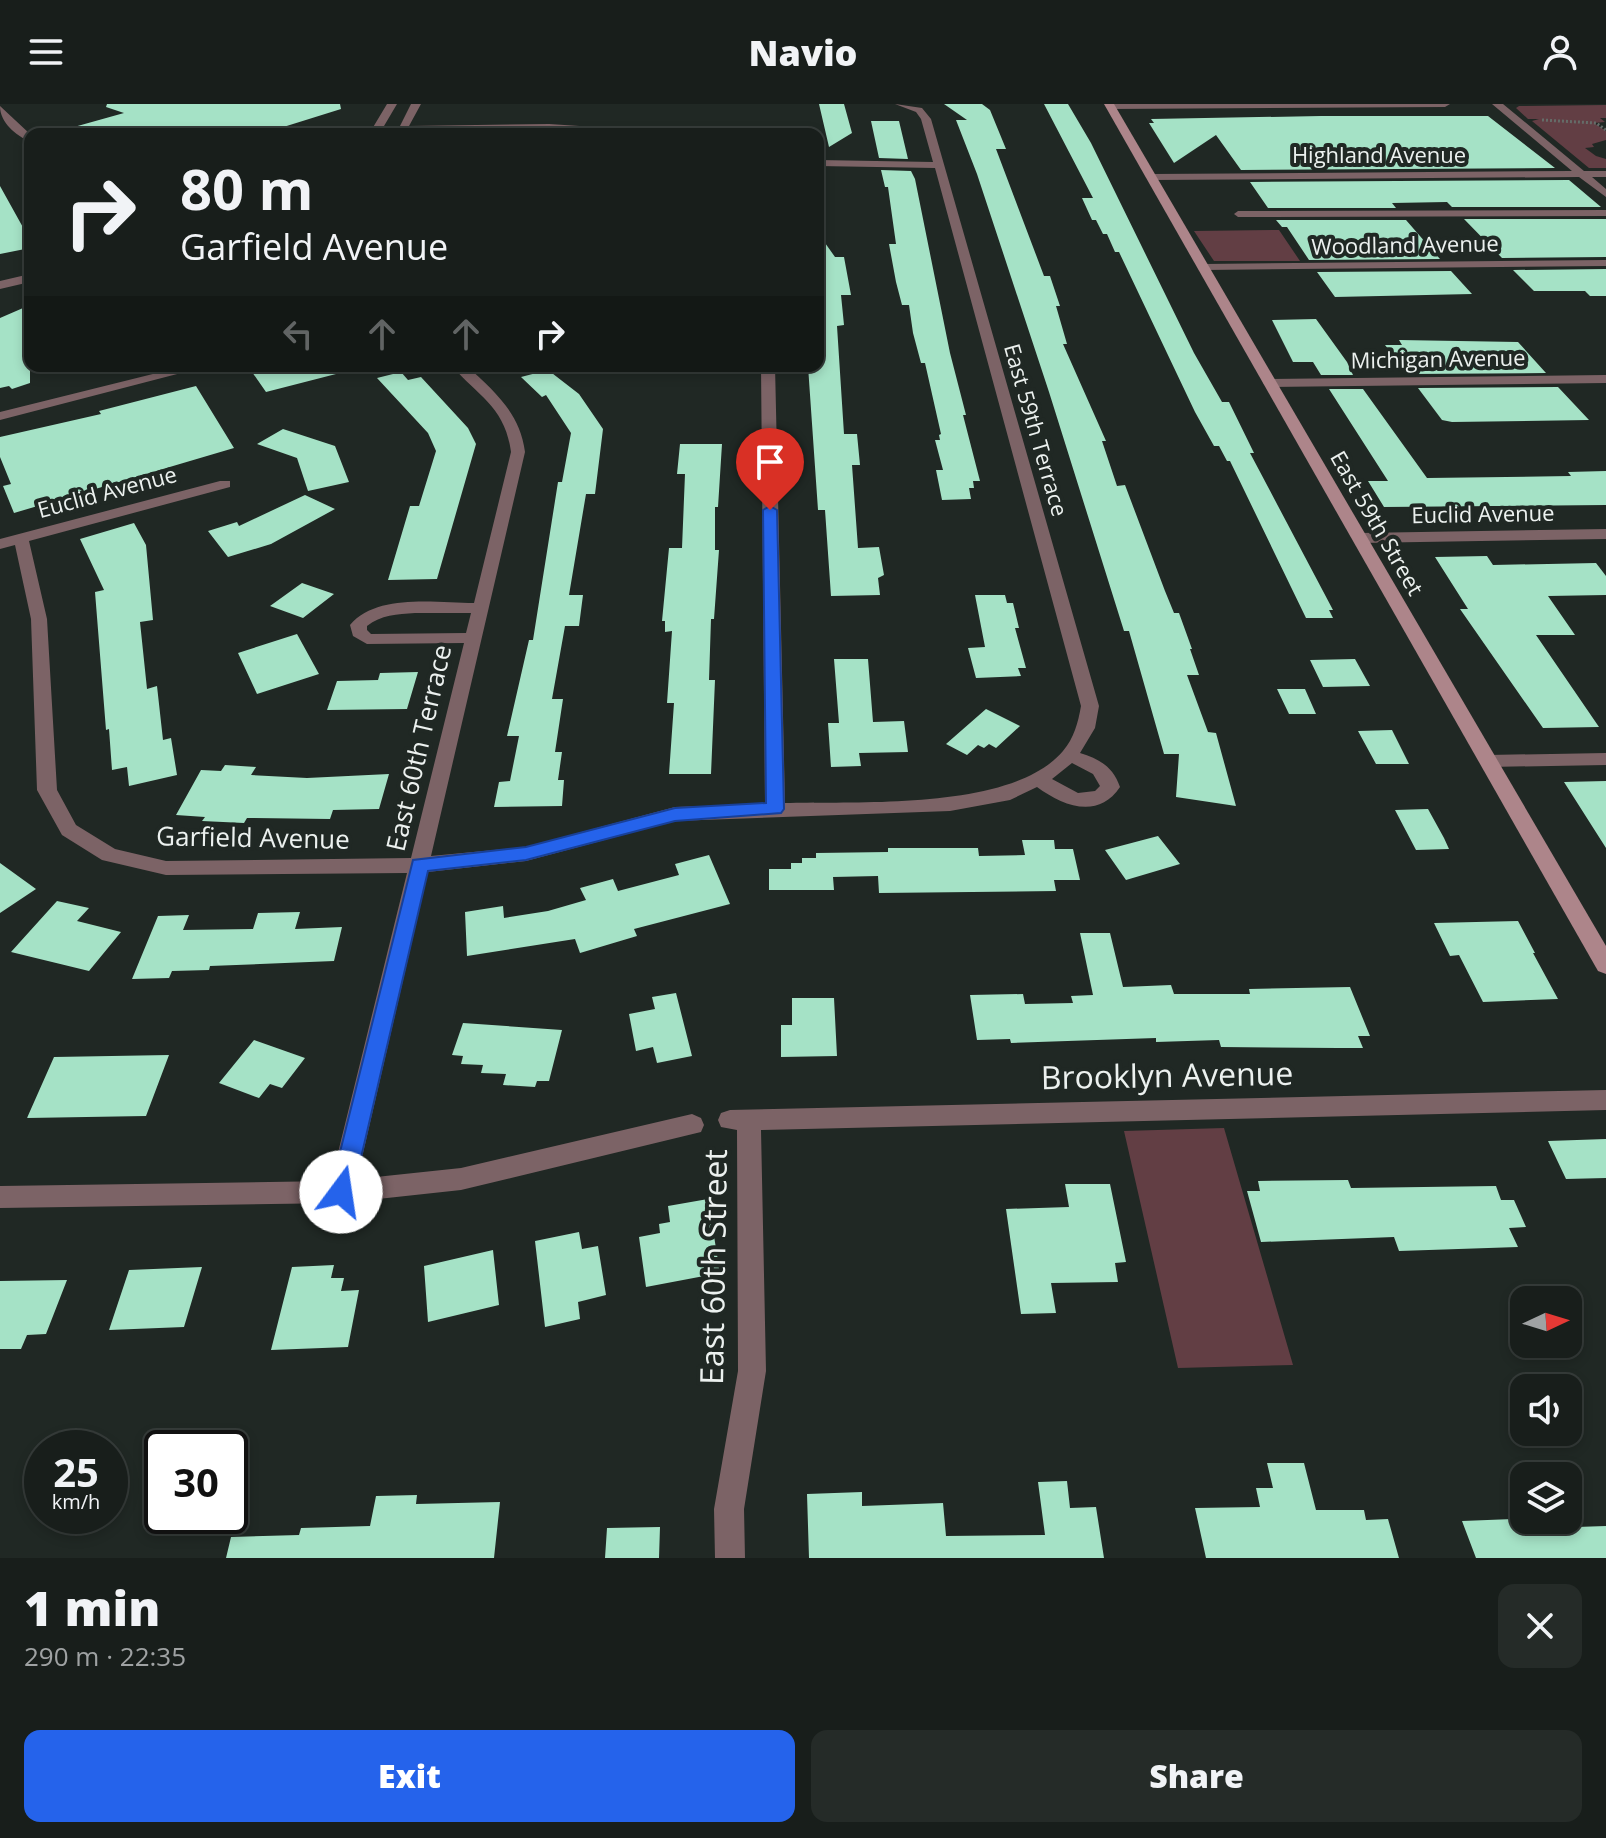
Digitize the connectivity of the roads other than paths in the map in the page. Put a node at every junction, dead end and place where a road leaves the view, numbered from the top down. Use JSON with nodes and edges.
{"nodes":[{"id":1,"x":392,"y":104,"type":"edge"},
{"id":2,"x":416,"y":104,"type":"edge"},
{"id":3,"x":900,"y":104,"type":"edge"},
{"id":4,"x":1445,"y":104,"type":"edge"},
{"id":5,"x":1497,"y":104,"type":"edge"},
{"id":6,"x":1110,"y":106,"type":"edge"},
{"id":7,"x":0,"y":109,"type":"edge"},
{"id":8,"x":377,"y":128,"type":"edge"},
{"id":9,"x":404,"y":128,"type":"edge"},
{"id":10,"x":520,"y":128,"type":"edge"},
{"id":11,"x":564,"y":128,"type":"edge"},
{"id":12,"x":24,"y":134,"type":"edge"},
{"id":13,"x":824,"y":163,"type":"edge"},
{"id":14,"x":940,"y":165,"type":"junction"},
{"id":15,"x":1582,"y":174,"type":"junction"},
{"id":16,"x":1606,"y":174,"type":"edge"},
{"id":17,"x":1151,"y":177,"type":"junction"},
{"id":18,"x":1606,"y":194,"type":"edge"},
{"id":19,"x":1606,"y":213,"type":"edge"},
{"id":20,"x":1238,"y":214,"type":"dead end"},
{"id":21,"x":1606,"y":263,"type":"edge"},
{"id":22,"x":24,"y":267,"type":"edge"},
{"id":23,"x":1204,"y":267,"type":"junction"},
{"id":24,"x":0,"y":272,"type":"edge"},
{"id":25,"x":24,"y":279,"type":"edge"},
{"id":26,"x":0,"y":285,"type":"edge"},
{"id":27,"x":177,"y":372,"type":"edge"},
{"id":28,"x":465,"y":372,"type":"edge"},
{"id":29,"x":768,"y":372,"type":"edge"},
{"id":30,"x":1606,"y":379,"type":"edge"},
{"id":31,"x":1270,"y":383,"type":"junction"},
{"id":32,"x":0,"y":416,"type":"edge"},
{"id":33,"x":225,"y":484,"type":"dead end"},
{"id":34,"x":1606,"y":534,"type":"edge"},
{"id":35,"x":21,"y":538,"type":"junction"},
{"id":36,"x":1360,"y":538,"type":"junction"},
{"id":37,"x":0,"y":544,"type":"edge"},
{"id":38,"x":481,"y":608,"type":"junction"},
{"id":39,"x":474,"y":638,"type":"junction"},
{"id":40,"x":1069,"y":756,"type":"junction"},
{"id":41,"x":1606,"y":759,"type":"edge"},
{"id":42,"x":1488,"y":761,"type":"junction"},
{"id":43,"x":1044,"y":775,"type":"junction"},
{"id":44,"x":775,"y":809,"type":"junction"},
{"id":45,"x":420,"y":865,"type":"junction"},
{"id":46,"x":1606,"y":965,"type":"edge"},
{"id":47,"x":1606,"y":1100,"type":"edge"},
{"id":48,"x":740,"y":1120,"type":"joint"},
{"id":49,"x":692,"y":1125,"type":"dead end"},
{"id":50,"x":341,"y":1192,"type":"junction"},
{"id":51,"x":0,"y":1197,"type":"edge"},
{"id":52,"x":730,"y":1558,"type":"edge"}],
"edges":[{"from":1,"to":8,"type":"street"},
{"from":2,"to":9,"type":"street"},
{"from":3,"to":14,"type":"street","name":"East 59th Terrace"},
{"from":4,"to":6,"type":"street"},
{"from":5,"to":15,"type":"street"},
{"from":6,"to":17,"type":"street","name":"East 59th Street"},
{"from":7,"to":12,"type":"street"},
{"from":10,"to":11,"type":"street"},
{"from":13,"to":14,"type":"street"},
{"from":14,"to":40,"type":"street","name":"East 59th Terrace"},
{"from":15,"to":16,"type":"street","name":"Highland Avenue"},
{"from":15,"to":17,"type":"street","name":"Highland Avenue"},
{"from":15,"to":18,"type":"street"},
{"from":17,"to":23,"type":"street","name":"East 59th Street"},
{"from":19,"to":20,"type":"lane"},
{"from":21,"to":23,"type":"street","name":"Woodland Avenue"},
{"from":22,"to":24,"type":"street"},
{"from":23,"to":31,"type":"street","name":"East 59th Street"},
{"from":25,"to":26,"type":"street"},
{"from":27,"to":32,"type":"street"},
{"from":28,"to":38,"type":"street"},
{"from":29,"to":44,"type":"street"},
{"from":30,"to":31,"type":"street","name":"Michigan Avenue"},
{"from":31,"to":36,"type":"street","name":"East 59th Street"},
{"from":33,"to":35,"type":"street","name":"Euclid Avenue"},
{"from":34,"to":36,"type":"street","name":"Euclid Avenue"},
{"from":35,"to":37,"type":"street","name":"Euclid Avenue"},
{"from":35,"to":45,"type":"street","name":"Garfield Avenue"},
{"from":36,"to":42,"type":"street","name":"East 59th Street"},
{"from":38,"to":39,"type":"street"},
{"from":38,"to":39,"type":"street","name":"East 60th Terrace"},
{"from":39,"to":45,"type":"street","name":"East 60th Terrace"},
{"from":40,"to":43,"type":"street","name":"East 59th Terrace"},
{"from":40,"to":43,"type":"street"},
{"from":41,"to":42,"type":"street"},
{"from":42,"to":46,"type":"street","name":"East 59th Street"},
{"from":43,"to":44,"type":"street","name":"Garfield Avenue"},
{"from":44,"to":45,"type":"street","name":"Garfield Avenue"},
{"from":45,"to":50,"type":"street","name":"East 60th Terrace"},
{"from":47,"to":48,"type":"street","name":"Brooklyn Avenue"},
{"from":48,"to":52,"type":"street","name":"East 60th Street"},
{"from":49,"to":50,"type":"street"},
{"from":50,"to":51,"type":"street"}]}
